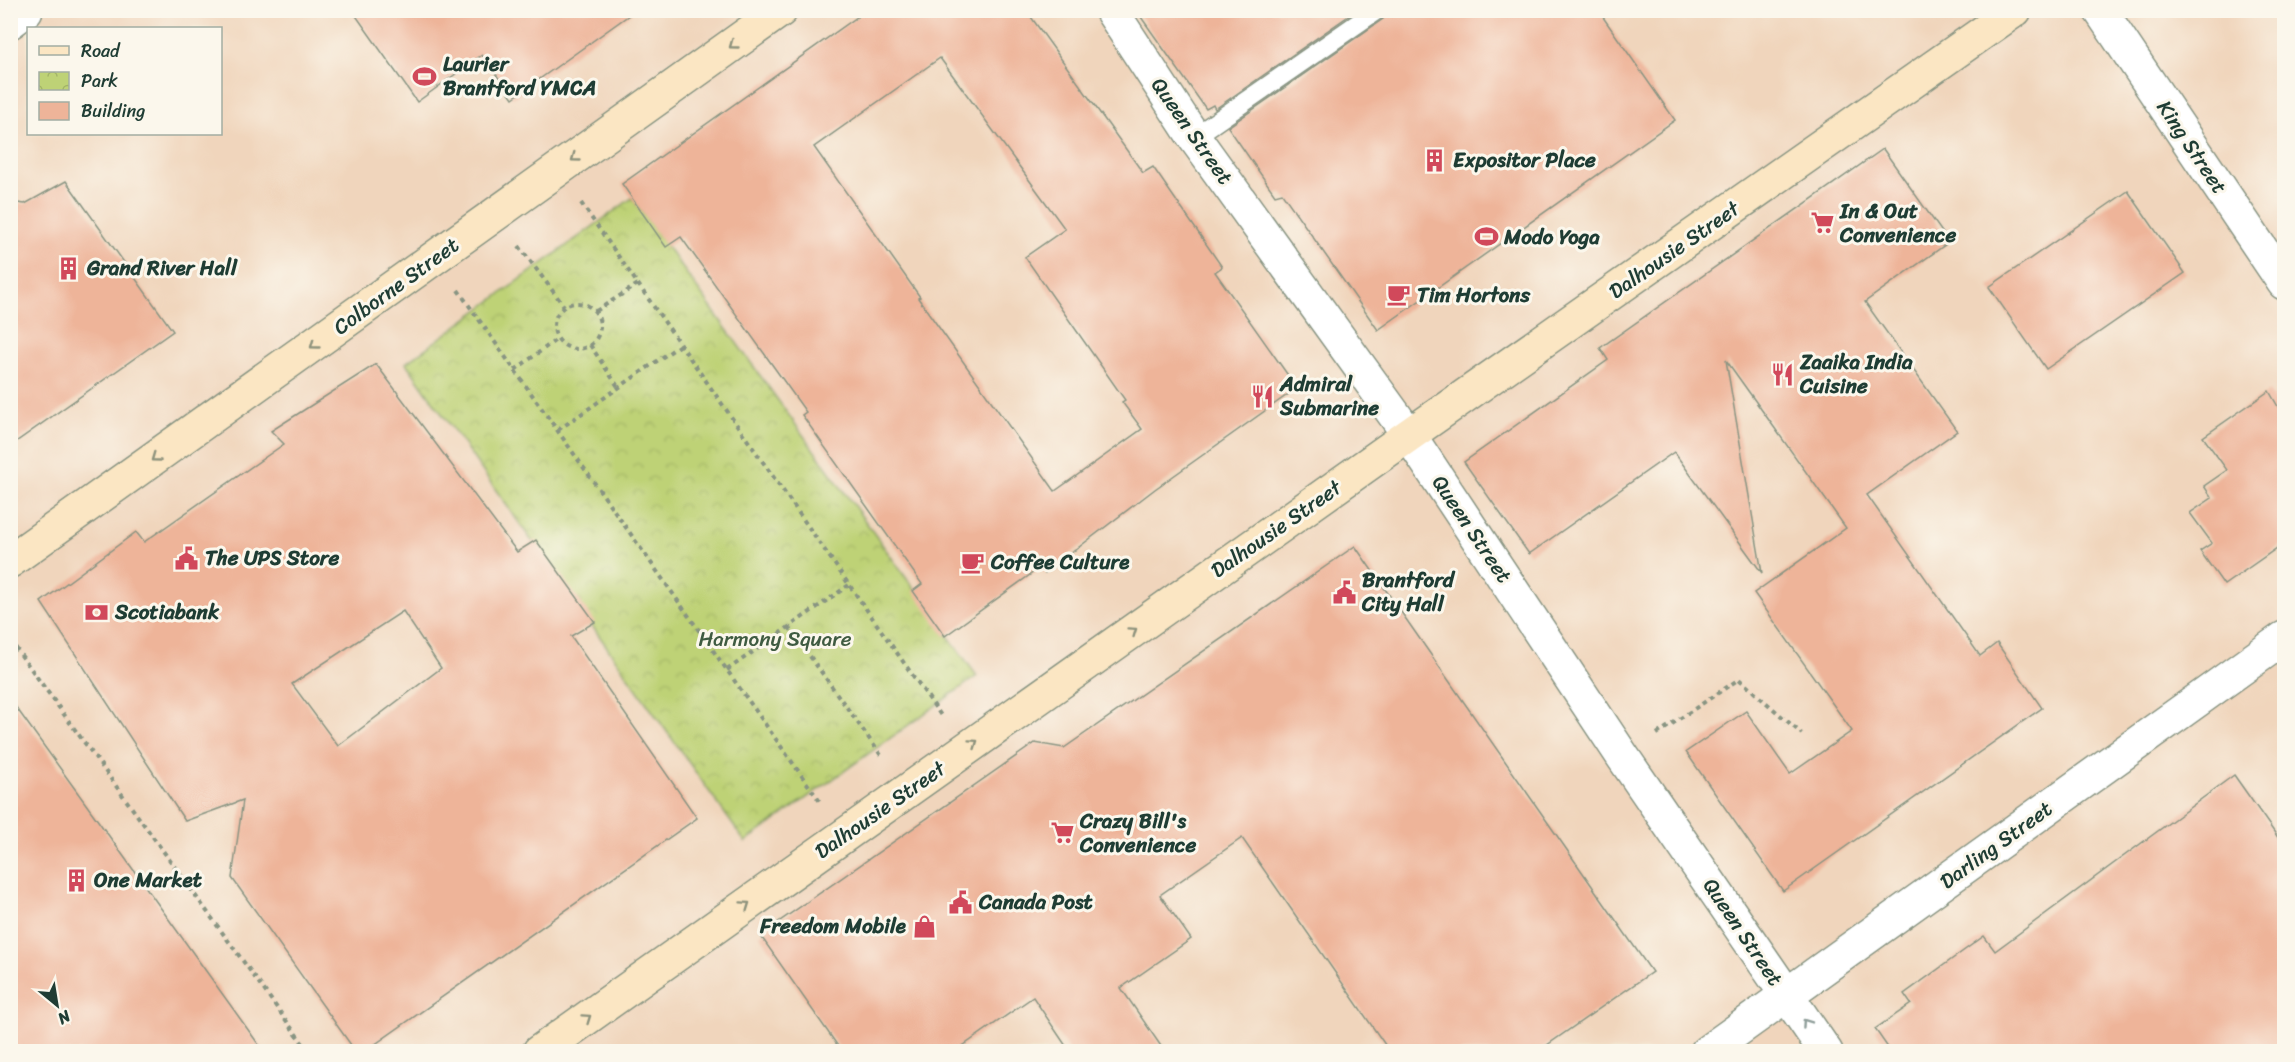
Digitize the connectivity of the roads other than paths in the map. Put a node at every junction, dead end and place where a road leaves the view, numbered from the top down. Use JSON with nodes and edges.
{"nodes":[{"id":1,"x":26,"y":10,"type":"edge"},
{"id":2,"x":781,"y":10,"type":"edge"},
{"id":3,"x":1111,"y":10,"type":"edge"},
{"id":4,"x":1377,"y":10,"type":"edge"},
{"id":5,"x":2015,"y":10,"type":"edge"},
{"id":6,"x":2100,"y":10,"type":"edge"},
{"id":7,"x":10,"y":22,"type":"edge"},
{"id":8,"x":1194,"y":137,"type":"junction"},
{"id":9,"x":2284,"y":283,"type":"edge"},
{"id":10,"x":1409,"y":435,"type":"junction"},
{"id":11,"x":10,"y":561,"type":"edge"},
{"id":12,"x":2284,"y":638,"type":"edge"},
{"id":13,"x":1786,"y":995,"type":"junction"},
{"id":14,"x":539,"y":1052,"type":"edge"},
{"id":15,"x":1707,"y":1052,"type":"edge"},
{"id":16,"x":1827,"y":1052,"type":"edge"}],
"edges":[{"from":1,"to":7,"type":"street"},
{"from":2,"to":11,"type":"main road","name":"Colborne Street","one_way":true},
{"from":3,"to":8,"type":"street","name":"Queen Street"},
{"from":4,"to":8,"type":"lane"},
{"from":5,"to":10,"type":"main road","name":"Dalhousie Street"},
{"from":6,"to":9,"type":"street","name":"King Street"},
{"from":8,"to":10,"type":"street","name":"Queen Street"},
{"from":10,"to":13,"type":"street","name":"Queen Street"},
{"from":14,"to":10,"type":"main road","name":"Dalhousie Street","one_way":true},
{"from":12,"to":13,"type":"street","name":"Darling Street"},
{"from":13,"to":15,"type":"street","name":"Darling Street"},
{"from":16,"to":13,"type":"street","name":"Queen Street","one_way":true}]}
